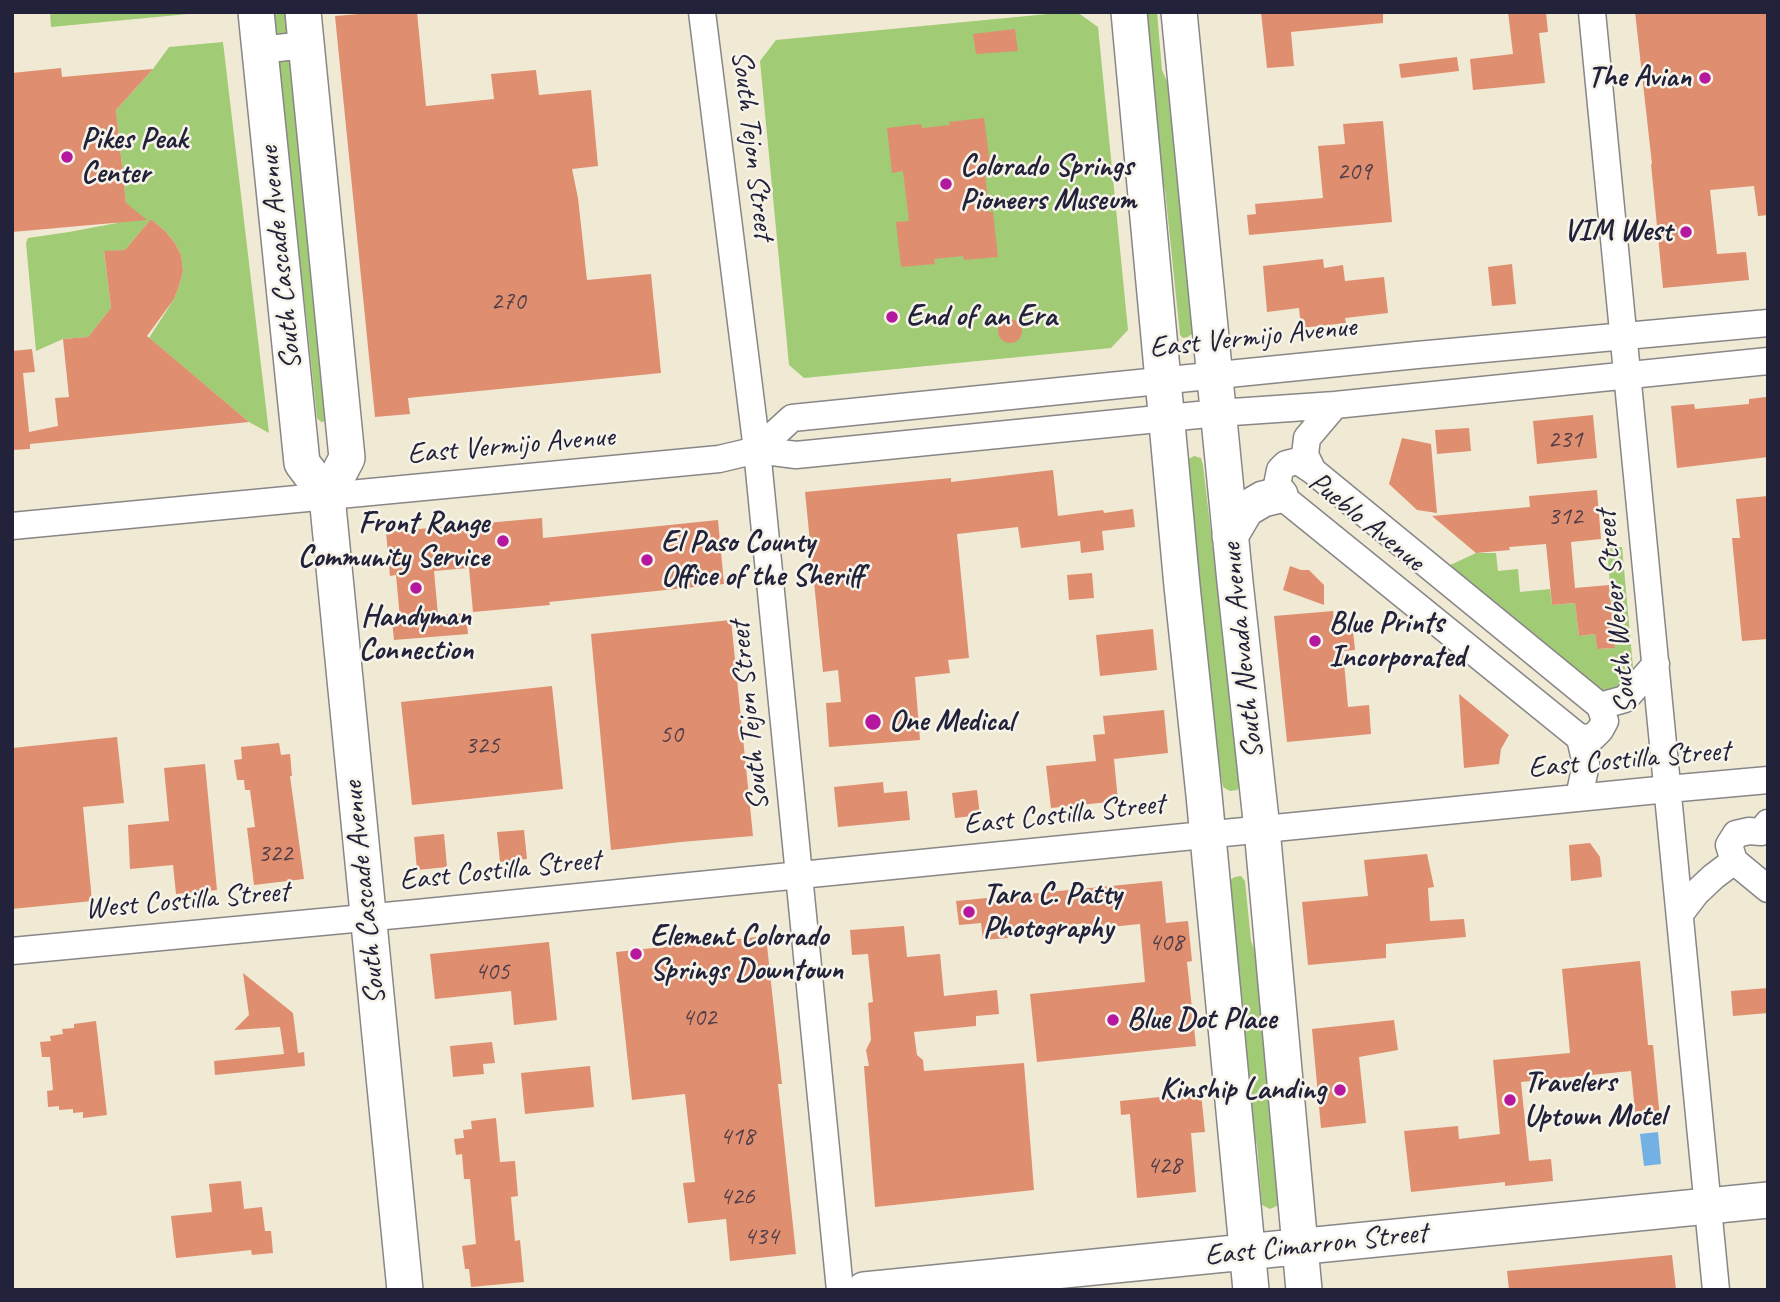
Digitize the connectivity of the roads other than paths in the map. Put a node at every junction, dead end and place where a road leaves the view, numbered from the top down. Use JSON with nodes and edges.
{"nodes":[{"id":1,"x":256,"y":12,"type":"edge"},
{"id":2,"x":702,"y":12,"type":"edge"},
{"id":3,"x":1129,"y":12,"type":"edge"},
{"id":4,"x":1179,"y":12,"type":"edge"},
{"id":5,"x":1592,"y":12,"type":"edge"},
{"id":6,"x":304,"y":29,"type":"edge"},
{"id":7,"x":260,"y":50,"type":"junction"},
{"id":8,"x":1768,"y":323,"type":"edge"},
{"id":9,"x":1624,"y":336,"type":"junction"},
{"id":10,"x":1768,"y":361,"type":"edge"},
{"id":11,"x":1214,"y":376,"type":"junction"},
{"id":12,"x":1628,"y":376,"type":"junction"},
{"id":13,"x":1163,"y":381,"type":"junction"},
{"id":14,"x":1335,"y":405,"type":"junction"},
{"id":15,"x":1218,"y":413,"type":"junction"},
{"id":16,"x":1166,"y":418,"type":"junction"},
{"id":17,"x":757,"y":450,"type":"junction"},
{"id":18,"x":1313,"y":471,"type":"junction"},
{"id":19,"x":1280,"y":495,"type":"junction"},
{"id":20,"x":327,"y":496,"type":"junction"},
{"id":21,"x":12,"y":526,"type":"edge"},
{"id":22,"x":1230,"y":536,"type":"junction"},
{"id":23,"x":1656,"y":664,"type":"junction"},
{"id":24,"x":1600,"y":706,"type":"junction"},
{"id":25,"x":1580,"y":738,"type":"junction"},
{"id":26,"x":1768,"y":780,"type":"edge"},
{"id":27,"x":1668,"y":789,"type":"junction"},
{"id":28,"x":1579,"y":797,"type":"junction"},
{"id":29,"x":1262,"y":829,"type":"junction"},
{"id":30,"x":1766,"y":831,"type":"edge"},
{"id":31,"x":1208,"y":834,"type":"junction"},
{"id":32,"x":1734,"y":861,"type":"junction"},
{"id":33,"x":799,"y":875,"type":"junction"},
{"id":34,"x":1768,"y":889,"type":"edge"},
{"id":35,"x":1680,"y":914,"type":"junction"},
{"id":36,"x":368,"y":918,"type":"junction"},
{"id":37,"x":12,"y":951,"type":"edge"},
{"id":38,"x":1768,"y":1200,"type":"edge"},
{"id":39,"x":1708,"y":1206,"type":"junction"},
{"id":40,"x":1300,"y":1247,"type":"junction"},
{"id":41,"x":1247,"y":1252,"type":"junction"},
{"id":42,"x":405,"y":1290,"type":"edge"},
{"id":43,"x":840,"y":1290,"type":"edge"},
{"id":44,"x":864,"y":1290,"type":"edge"},
{"id":45,"x":1251,"y":1290,"type":"edge"},
{"id":46,"x":1304,"y":1290,"type":"edge"},
{"id":47,"x":1716,"y":1290,"type":"edge"}],
"edges":[{"from":1,"to":7,"type":"main road","name":"South Cascade Avenue"},
{"from":2,"to":17,"type":"street","name":"South Tejon Street"},
{"from":3,"to":13,"type":"main road","name":"South Nevada Avenue"},
{"from":4,"to":11,"type":"main road","name":"South Nevada Avenue"},
{"from":5,"to":9,"type":"street","name":"South Weber Street"},
{"from":6,"to":7,"type":"street"},
{"from":6,"to":20,"type":"main road","name":"South Cascade Avenue"},
{"from":7,"to":20,"type":"main road","name":"South Cascade Avenue"},
{"from":8,"to":9,"type":"street","name":"East Vermijo Avenue"},
{"from":9,"to":11,"type":"street","name":"East Vermijo Avenue"},
{"from":9,"to":12,"type":"street","name":"South Weber Street"},
{"from":10,"to":12,"type":"street","name":"East Vermijo Avenue"},
{"from":11,"to":13,"type":"street","name":"East Vermijo Avenue"},
{"from":11,"to":15,"type":"main road","name":"South Nevada Avenue"},
{"from":12,"to":14,"type":"street","name":"East Vermijo Avenue"},
{"from":12,"to":23,"type":"street","name":"South Weber Street"},
{"from":13,"to":16,"type":"main road","name":"South Nevada Avenue"},
{"from":13,"to":17,"type":"street","name":"East Vermijo Avenue"},
{"from":14,"to":15,"type":"street","name":"East Vermijo Avenue"},
{"from":14,"to":18,"type":"street"},
{"from":15,"to":16,"type":"street","name":"East Vermijo Avenue"},
{"from":15,"to":22,"type":"main road","name":"South Nevada Avenue"},
{"from":16,"to":17,"type":"street","name":"East Vermijo Avenue"},
{"from":16,"to":31,"type":"main road","name":"South Nevada Avenue"},
{"from":17,"to":20,"type":"street","name":"East Vermijo Avenue"},
{"from":17,"to":33,"type":"street","name":"South Tejon Street"},
{"from":18,"to":19,"type":"street","name":"Pueblo Avenue"},
{"from":18,"to":24,"type":"street","name":"Pueblo Avenue"},
{"from":19,"to":22,"type":"main road"},
{"from":19,"to":25,"type":"street","name":"Pueblo Avenue"},
{"from":20,"to":21,"type":"street","name":"East Vermijo Avenue"},
{"from":20,"to":36,"type":"main road","name":"South Cascade Avenue"},
{"from":22,"to":29,"type":"main road","name":"South Nevada Avenue"},
{"from":23,"to":24,"type":"street"},
{"from":23,"to":27,"type":"street","name":"South Weber Street"},
{"from":24,"to":25,"type":"street"},
{"from":25,"to":28,"type":"street"},
{"from":26,"to":27,"type":"street","name":"East Costilla Street"},
{"from":27,"to":28,"type":"street","name":"East Costilla Street"},
{"from":27,"to":35,"type":"street","name":"South Weber Street"},
{"from":28,"to":29,"type":"street","name":"East Costilla Street"},
{"from":29,"to":31,"type":"street","name":"East Costilla Street"},
{"from":29,"to":40,"type":"main road","name":"South Nevada Avenue"},
{"from":30,"to":32,"type":"street"},
{"from":31,"to":33,"type":"street","name":"East Costilla Street"},
{"from":31,"to":41,"type":"main road","name":"South Nevada Avenue"},
{"from":32,"to":34,"type":"street"},
{"from":32,"to":35,"type":"street"},
{"from":33,"to":36,"type":"street","name":"East Costilla Street"},
{"from":33,"to":43,"type":"street","name":"South Tejon Street"},
{"from":35,"to":39,"type":"street","name":"South Weber Street"},
{"from":36,"to":37,"type":"street","name":"West Costilla Street"},
{"from":36,"to":42,"type":"main road","name":"South Cascade Avenue"},
{"from":38,"to":39,"type":"main road","name":"East Cimarron Street"},
{"from":39,"to":40,"type":"main road","name":"East Cimarron Street"},
{"from":39,"to":47,"type":"street","name":"South Weber Street"},
{"from":40,"to":41,"type":"main road","name":"East Cimarron Street"},
{"from":40,"to":46,"type":"main road","name":"South Nevada Avenue"},
{"from":41,"to":44,"type":"main road","name":"East Cimarron Street"},
{"from":41,"to":45,"type":"main road","name":"South Nevada Avenue"}]}
